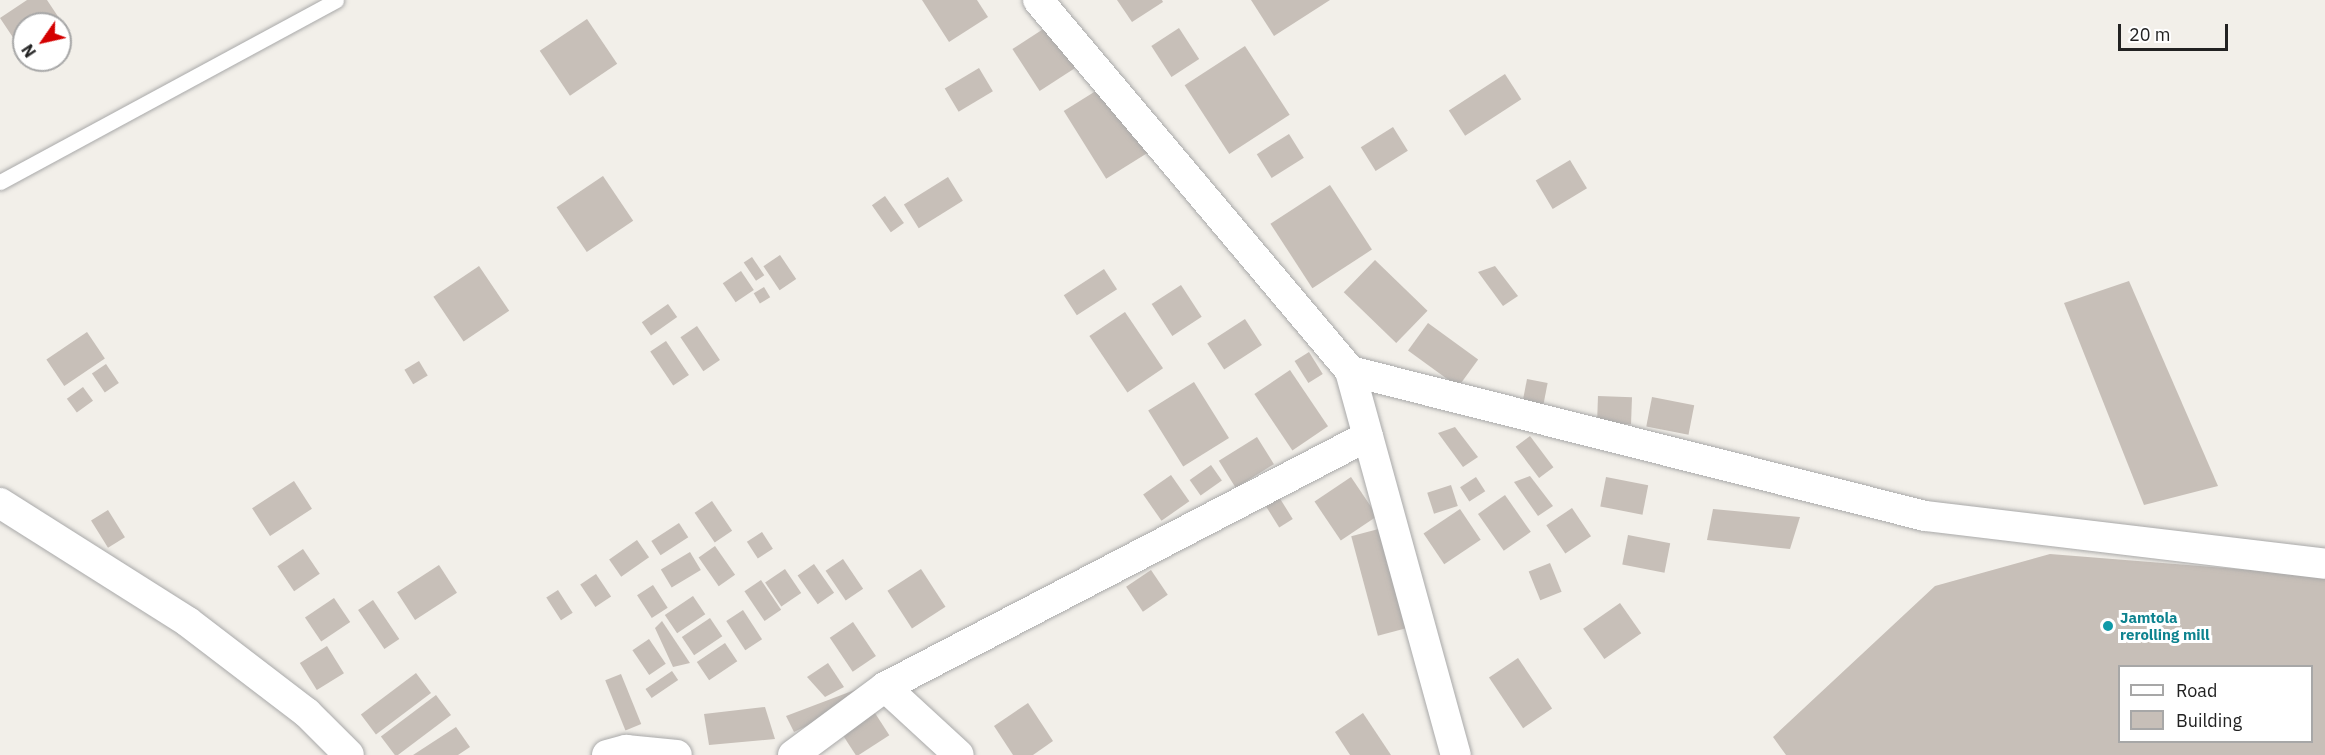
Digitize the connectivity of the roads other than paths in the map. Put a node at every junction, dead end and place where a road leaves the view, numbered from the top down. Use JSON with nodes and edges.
{"nodes":[{"id":1,"x":336,"y":0,"type":"edge"},
{"id":2,"x":1038,"y":0,"type":"edge"},
{"id":3,"x":0,"y":182,"type":"edge"},
{"id":4,"x":1350,"y":371,"type":"junction"},
{"id":5,"x":1368,"y":436,"type":"junction"},
{"id":6,"x":0,"y":503,"type":"edge"},
{"id":7,"x":2325,"y":564,"type":"edge"},
{"id":8,"x":885,"y":687,"type":"junction"},
{"id":9,"x":349,"y":755,"type":"edge"},
{"id":10,"x":607,"y":755,"type":"edge"},
{"id":11,"x":677,"y":755,"type":"edge"},
{"id":12,"x":793,"y":755,"type":"edge"},
{"id":13,"x":959,"y":755,"type":"edge"},
{"id":14,"x":1456,"y":755,"type":"edge"}],
"edges":[{"from":1,"to":3,"type":"lane"},
{"from":2,"to":4,"type":"street"},
{"from":4,"to":5,"type":"street"},
{"from":4,"to":7,"type":"street"},
{"from":5,"to":8,"type":"street"},
{"from":5,"to":14,"type":"street"},
{"from":6,"to":9,"type":"street"},
{"from":8,"to":12,"type":"street"},
{"from":8,"to":13,"type":"street"},
{"from":10,"to":11,"type":"street"}]}
